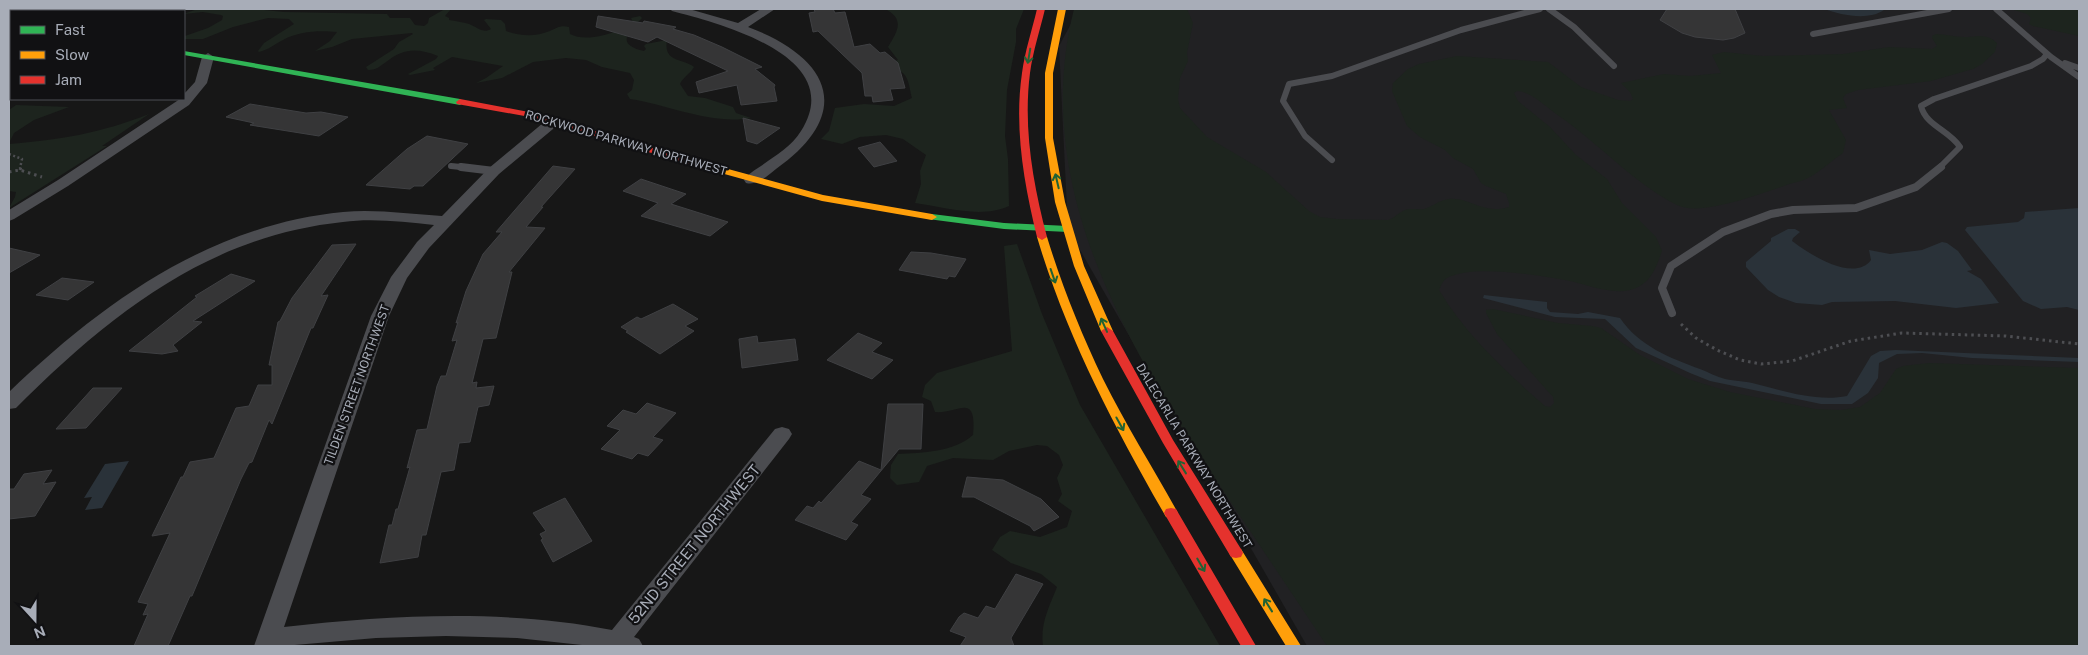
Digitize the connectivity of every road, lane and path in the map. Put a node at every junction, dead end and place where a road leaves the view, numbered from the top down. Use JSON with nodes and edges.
{"nodes":[{"id":1,"x":676,"y":9,"type":"edge"},
{"id":2,"x":769,"y":9,"type":"edge"},
{"id":3,"x":1041,"y":9,"type":"edge"},
{"id":4,"x":1062,"y":9,"type":"edge"},
{"id":5,"x":1540,"y":9,"type":"edge"},
{"id":6,"x":1549,"y":9,"type":"edge"},
{"id":7,"x":1949,"y":9,"type":"edge"},
{"id":8,"x":1996,"y":9,"type":"edge"},
{"id":9,"x":739,"y":28,"type":"junction"},
{"id":10,"x":1813,"y":34,"type":"dead end"},
{"id":11,"x":185,"y":53,"type":"edge"},
{"id":12,"x":2049,"y":55,"type":"junction"},
{"id":13,"x":208,"y":57,"type":"junction"},
{"id":14,"x":1614,"y":66,"type":"dead end"},
{"id":15,"x":2079,"y":68,"type":"edge"},
{"id":16,"x":2079,"y":77,"type":"edge"},
{"id":17,"x":554,"y":121,"type":"junction"},
{"id":18,"x":9,"y":154,"type":"edge"},
{"id":19,"x":1332,"y":160,"type":"dead end"},
{"id":20,"x":451,"y":166,"type":"dead end"},
{"id":21,"x":20,"y":170,"type":"junction"},
{"id":22,"x":494,"y":171,"type":"junction"},
{"id":23,"x":9,"y":172,"type":"edge"},
{"id":24,"x":751,"y":180,"type":"junction"},
{"id":25,"x":63,"y":183,"type":"junction"},
{"id":26,"x":9,"y":216,"type":"edge"},
{"id":27,"x":446,"y":221,"type":"junction"},
{"id":28,"x":1039,"y":229,"type":"junction"},
{"id":29,"x":1068,"y":229,"type":"junction"},
{"id":30,"x":1672,"y":313,"type":"joint"},
{"id":31,"x":2079,"y":344,"type":"edge"},
{"id":32,"x":9,"y":403,"type":"edge"},
{"id":33,"x":782,"y":434,"type":"dead end"},
{"id":34,"x":267,"y":642,"type":"edge"},
{"id":35,"x":624,"y":644,"type":"edge"},
{"id":36,"x":1249,"y":646,"type":"edge"},
{"id":37,"x":1294,"y":646,"type":"edge"}],
"edges":[{"from":1,"to":9,"type":"street"},
{"from":2,"to":9,"type":"street"},
{"from":3,"to":28,"type":"main road","one_way":true},
{"from":29,"to":4,"type":"main road","name":"DALECARLIA PARKWAY NORTHWEST","one_way":true},
{"from":5,"to":19,"type":"lane"},
{"from":6,"to":14,"type":"lane"},
{"from":7,"to":10,"type":"lane"},
{"from":8,"to":12,"type":"lane"},
{"from":9,"to":24,"type":"street"},
{"from":11,"to":13,"type":"main road","name":"ROCKWOOD PARKWAY NORTHWEST"},
{"from":12,"to":15,"type":"lane"},
{"from":12,"to":16,"type":"lane"},
{"from":12,"to":30,"type":"lane"},
{"from":13,"to":17,"type":"main road","name":"ROCKWOOD PARKWAY NORTHWEST"},
{"from":13,"to":25,"type":"street"},
{"from":17,"to":22,"type":"street","name":"TILDEN STREET NORTHWEST"},
{"from":17,"to":24,"type":"main road","name":"ROCKWOOD PARKWAY NORTHWEST"},
{"from":18,"to":21,"type":"path"},
{"from":20,"to":22,"type":"lane"},
{"from":21,"to":23,"type":"path"},
{"from":21,"to":25,"type":"path"},
{"from":22,"to":27,"type":"street","name":"TILDEN STREET NORTHWEST"},
{"from":24,"to":28,"type":"main road","name":"ROCKWOOD PARKWAY NORTHWEST"},
{"from":25,"to":26,"type":"street"},
{"from":27,"to":32,"type":"street"},
{"from":27,"to":34,"type":"street","name":"TILDEN STREET NORTHWEST"},
{"from":28,"to":29,"type":"main road","name":"ROCKWOOD PARKWAY NORTHWEST"},
{"from":28,"to":36,"type":"main road","one_way":true},
{"from":37,"to":29,"type":"main road","name":"DALECARLIA PARKWAY NORTHWEST","one_way":true},
{"from":30,"to":31,"type":"path"},
{"from":33,"to":35,"type":"street","name":"52ND STREET NORTHWEST"},
{"from":34,"to":35,"type":"street"}]}
